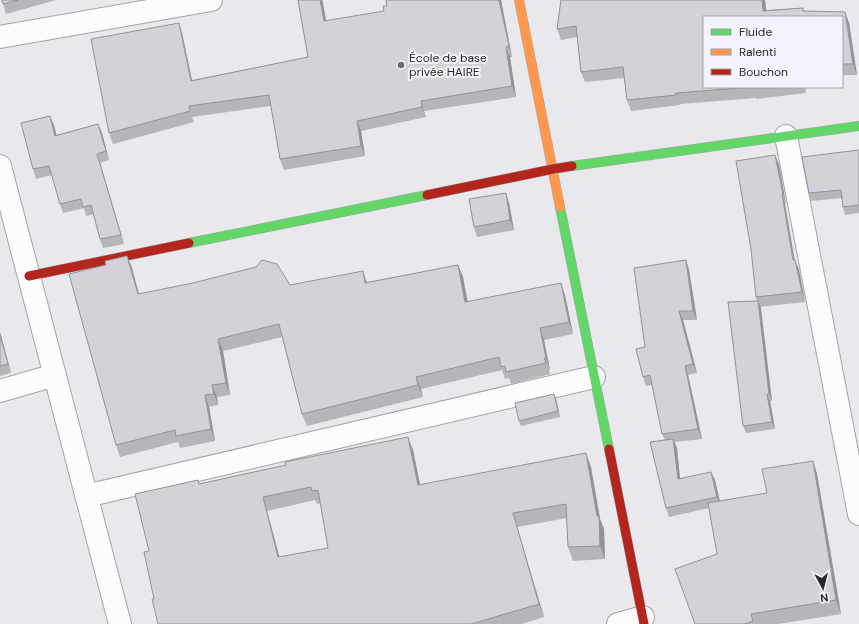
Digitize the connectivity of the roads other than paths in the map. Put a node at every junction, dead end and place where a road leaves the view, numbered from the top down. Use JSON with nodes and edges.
{"nodes":[{"id":1,"x":211,"y":0,"type":"edge"},
{"id":2,"x":519,"y":0,"type":"edge"},
{"id":3,"x":174,"y":3,"type":"edge"},
{"id":4,"x":0,"y":37,"type":"edge"},
{"id":5,"x":859,"y":126,"type":"edge"},
{"id":6,"x":786,"y":136,"type":"junction"},
{"id":7,"x":0,"y":166,"type":"edge"},
{"id":8,"x":553,"y":169,"type":"junction"},
{"id":9,"x":29,"y":276,"type":"junction"},
{"id":10,"x":55,"y":375,"type":"junction"},
{"id":11,"x":594,"y":377,"type":"junction"},
{"id":12,"x":0,"y":391,"type":"edge"},
{"id":13,"x":86,"y":496,"type":"junction"},
{"id":14,"x":859,"y":514,"type":"edge"},
{"id":15,"x":643,"y":621,"type":"edge"},
{"id":16,"x":120,"y":624,"type":"edge"},
{"id":17,"x":618,"y":624,"type":"edge"}],
"edges":[{"from":1,"to":3,"type":"street"},
{"from":2,"to":8,"type":"street"},
{"from":3,"to":4,"type":"street"},
{"from":5,"to":6,"type":"street"},
{"from":6,"to":8,"type":"street"},
{"from":6,"to":14,"type":"street"},
{"from":7,"to":9,"type":"street"},
{"from":8,"to":9,"type":"street"},
{"from":8,"to":11,"type":"street"},
{"from":9,"to":10,"type":"street"},
{"from":10,"to":12,"type":"street"},
{"from":10,"to":13,"type":"street"},
{"from":11,"to":13,"type":"street"},
{"from":11,"to":15,"type":"street"},
{"from":13,"to":16,"type":"street"},
{"from":15,"to":17,"type":"street"}]}
